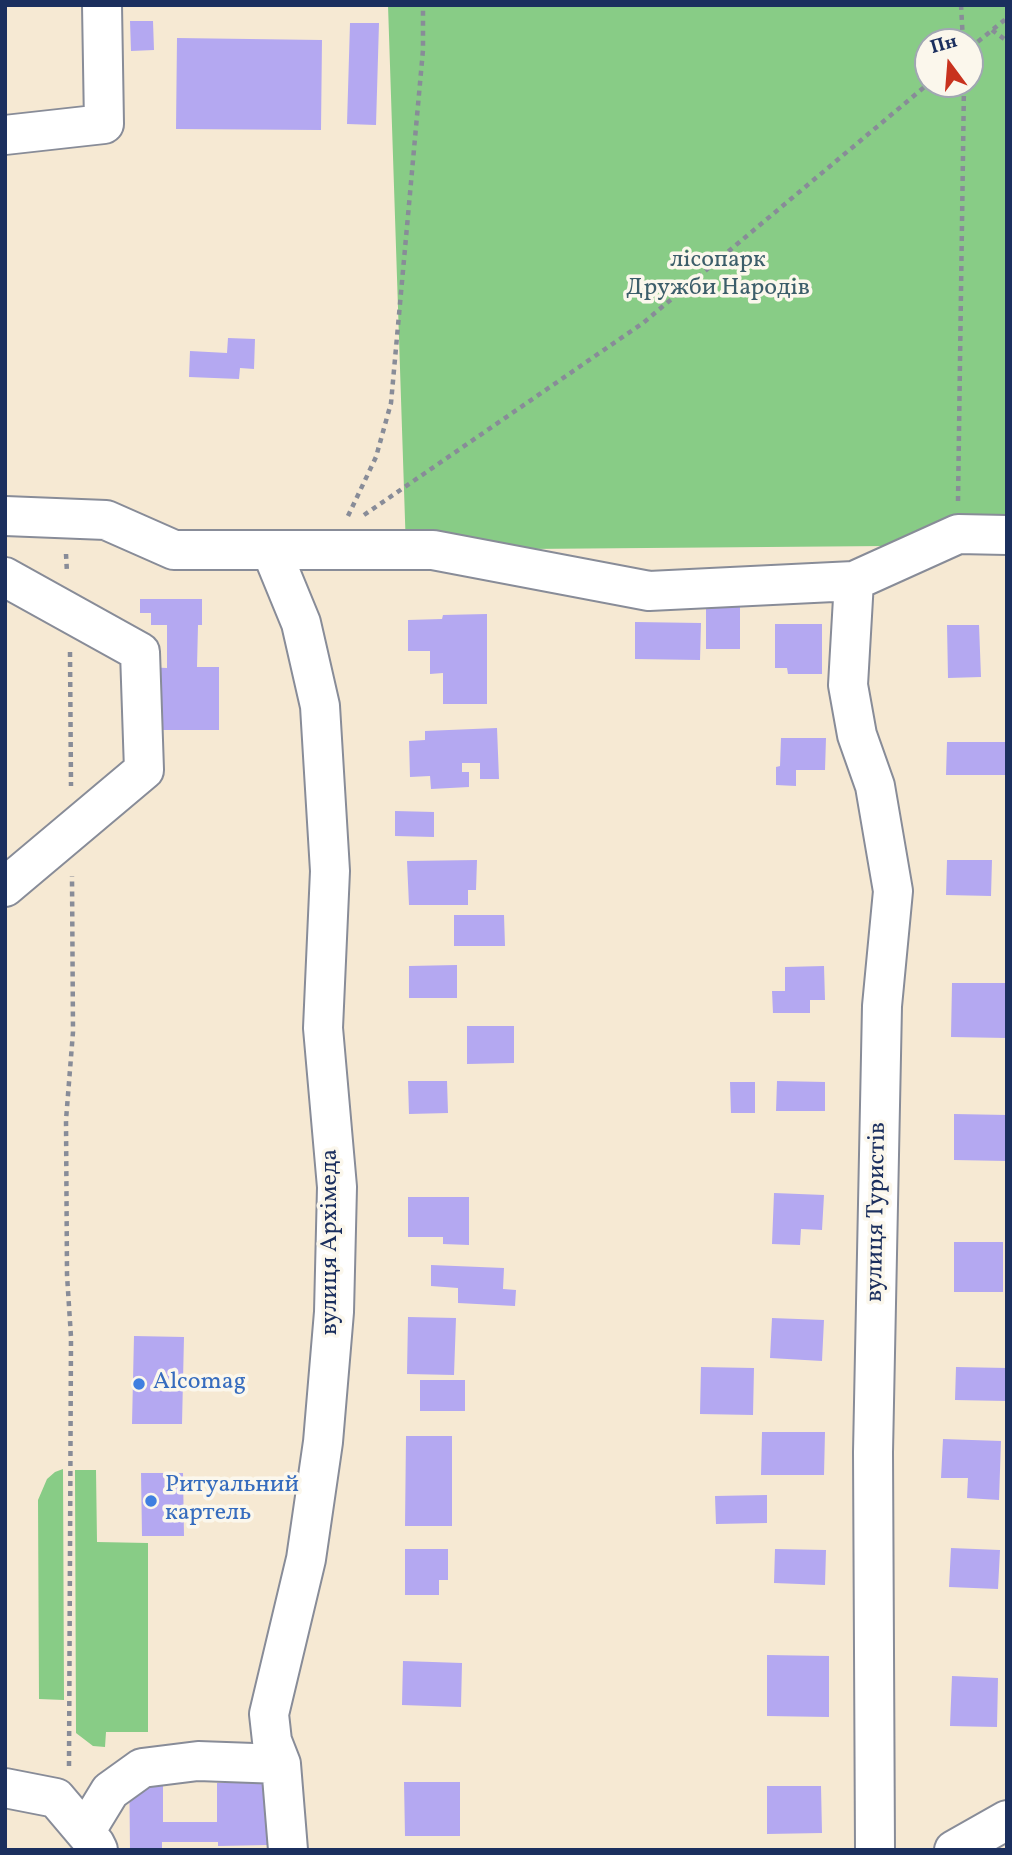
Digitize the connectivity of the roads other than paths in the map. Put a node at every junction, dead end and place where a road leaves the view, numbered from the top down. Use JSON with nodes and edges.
{"nodes":[{"id":1,"x":102,"y":5,"type":"edge"},
{"id":2,"x":5,"y":135,"type":"edge"},
{"id":3,"x":5,"y":516,"type":"edge"},
{"id":4,"x":1007,"y":535,"type":"edge"},
{"id":5,"x":271,"y":550,"type":"junction"},
{"id":6,"x":5,"y":578,"type":"edge"},
{"id":7,"x":854,"y":581,"type":"junction"},
{"id":8,"x":5,"y":887,"type":"edge"},
{"id":9,"x":281,"y":1764,"type":"junction"},
{"id":10,"x":5,"y":1788,"type":"edge"},
{"id":11,"x":1007,"y":1820,"type":"edge"},
{"id":12,"x":84,"y":1832,"type":"edge"},
{"id":13,"x":288,"y":1850,"type":"edge"},
{"id":14,"x":875,"y":1850,"type":"edge"},
{"id":15,"x":954,"y":1850,"type":"edge"}],
"edges":[{"from":1,"to":2,"type":"street"},
{"from":3,"to":5,"type":"street"},
{"from":4,"to":7,"type":"street"},
{"from":5,"to":7,"type":"street"},
{"from":5,"to":9,"type":"street","name":"вулиця Архімеда"},
{"from":6,"to":8,"type":"street"},
{"from":7,"to":14,"type":"street","name":"вулиця Туристів"},
{"from":9,"to":12,"type":"street"},
{"from":9,"to":13,"type":"street","name":"вулиця Архімеда"},
{"from":10,"to":12,"type":"street"},
{"from":11,"to":15,"type":"street"}]}
